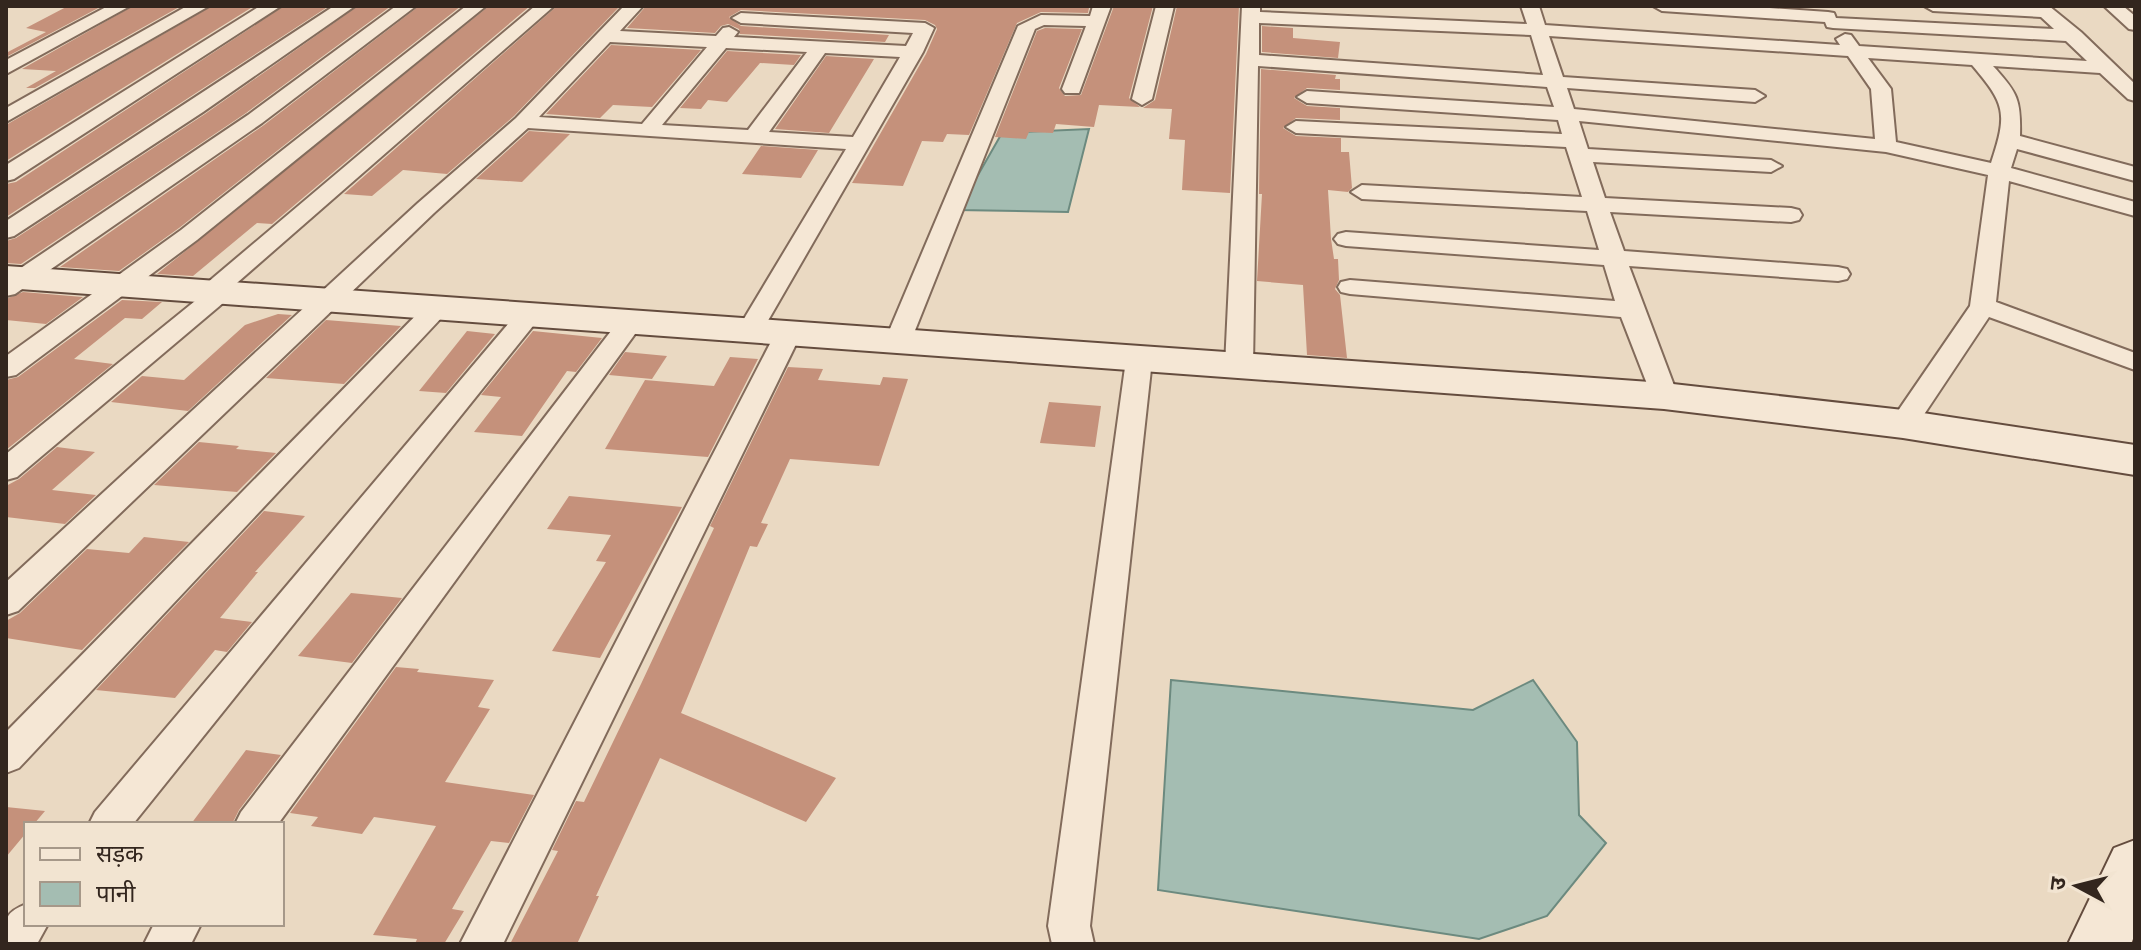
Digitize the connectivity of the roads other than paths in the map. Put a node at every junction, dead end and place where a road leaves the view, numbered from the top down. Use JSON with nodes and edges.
{"nodes":[{"id":1,"x":121,"y":6,"type":"edge"},
{"id":2,"x":200,"y":6,"type":"edge"},
{"id":3,"x":272,"y":6,"type":"edge"},
{"id":4,"x":346,"y":6,"type":"edge"},
{"id":5,"x":407,"y":6,"type":"edge"},
{"id":6,"x":477,"y":6,"type":"edge"},
{"id":7,"x":545,"y":6,"type":"edge"},
{"id":8,"x":634,"y":6,"type":"edge"},
{"id":9,"x":1165,"y":6,"type":"edge"},
{"id":10,"x":1530,"y":6,"type":"edge"},
{"id":11,"x":1662,"y":6,"type":"edge"},
{"id":12,"x":1933,"y":6,"type":"edge"},
{"id":13,"x":2113,"y":6,"type":"edge"},
{"id":14,"x":1960,"y":7,"type":"edge"},
{"id":15,"x":2043,"y":9,"type":"edge"},
{"id":16,"x":1251,"y":11,"type":"edge"},
{"id":17,"x":746,"y":12,"type":"edge"},
{"id":18,"x":1099,"y":14,"type":"edge"},
{"id":19,"x":1827,"y":15,"type":"edge"},
{"id":20,"x":2135,"y":25,"type":"edge"},
{"id":21,"x":1539,"y":30,"type":"junction"},
{"id":22,"x":606,"y":36,"type":"junction"},
{"id":23,"x":2075,"y":36,"type":"junction"},
{"id":24,"x":720,"y":43,"type":"junction"},
{"id":25,"x":819,"y":48,"type":"junction"},
{"id":26,"x":1854,"y":51,"type":"junction"},
{"id":27,"x":914,"y":52,"type":"junction"},
{"id":28,"x":1977,"y":59,"type":"junction"},
{"id":29,"x":1249,"y":60,"type":"junction"},
{"id":30,"x":6,"y":68,"type":"edge"},
{"id":31,"x":2108,"y":68,"type":"junction"},
{"id":32,"x":1556,"y":82,"type":"junction"},
{"id":33,"x":1072,"y":89,"type":"dead end"},
{"id":34,"x":2135,"y":95,"type":"edge"},
{"id":35,"x":1755,"y":96,"type":"dead end"},
{"id":36,"x":1307,"y":97,"type":"dead end"},
{"id":37,"x":1142,"y":99,"type":"dead end"},
{"id":38,"x":1566,"y":114,"type":"junction"},
{"id":39,"x":6,"y":116,"type":"edge"},
{"id":40,"x":523,"y":122,"type":"junction"},
{"id":41,"x":1296,"y":127,"type":"dead end"},
{"id":42,"x":648,"y":129,"type":"junction"},
{"id":43,"x":755,"y":136,"type":"junction"},
{"id":44,"x":2009,"y":140,"type":"junction"},
{"id":45,"x":860,"y":144,"type":"junction"},
{"id":46,"x":1886,"y":146,"type":"junction"},
{"id":47,"x":1578,"y":148,"type":"junction"},
{"id":48,"x":1771,"y":166,"type":"dead end"},
{"id":49,"x":1999,"y":171,"type":"junction"},
{"id":50,"x":6,"y":174,"type":"edge"},
{"id":51,"x":2135,"y":174,"type":"edge"},
{"id":52,"x":1362,"y":192,"type":"dead end"},
{"id":53,"x":1597,"y":206,"type":"junction"},
{"id":54,"x":2135,"y":209,"type":"edge"},
{"id":55,"x":1791,"y":215,"type":"dead end"},
{"id":56,"x":6,"y":231,"type":"edge"},
{"id":57,"x":1346,"y":239,"type":"dead end"},
{"id":58,"x":1613,"y":258,"type":"junction"},
{"id":59,"x":1838,"y":274,"type":"dead end"},
{"id":60,"x":11,"y":281,"type":"edge"},
{"id":61,"x":119,"y":286,"type":"junction"},
{"id":62,"x":1350,"y":287,"type":"dead end"},
{"id":63,"x":215,"y":293,"type":"junction"},
{"id":64,"x":329,"y":301,"type":"junction"},
{"id":65,"x":1983,"y":306,"type":"junction"},
{"id":66,"x":436,"y":309,"type":"junction"},
{"id":67,"x":1631,"y":310,"type":"junction"},
{"id":68,"x":528,"y":316,"type":"junction"},
{"id":69,"x":630,"y":323,"type":"junction"},
{"id":70,"x":768,"y":333,"type":"junction"},
{"id":71,"x":897,"y":343,"type":"junction"},
{"id":72,"x":1139,"y":360,"type":"junction"},
{"id":73,"x":2135,"y":362,"type":"edge"},
{"id":74,"x":1239,"y":366,"type":"junction"},
{"id":75,"x":6,"y":369,"type":"edge"},
{"id":76,"x":1664,"y":396,"type":"junction"},
{"id":77,"x":1903,"y":424,"type":"junction"},
{"id":78,"x":2135,"y":460,"type":"edge"},
{"id":79,"x":6,"y":470,"type":"edge"},
{"id":80,"x":6,"y":602,"type":"edge"},
{"id":81,"x":6,"y":757,"type":"edge"},
{"id":82,"x":111,"y":822,"type":"edge"},
{"id":83,"x":256,"y":822,"type":"edge"},
{"id":84,"x":2135,"y":867,"type":"edge"},
{"id":85,"x":25,"y":926,"type":"edge"},
{"id":86,"x":178,"y":926,"type":"edge"},
{"id":87,"x":11,"y":944,"type":"edge"},
{"id":88,"x":165,"y":944,"type":"edge"},
{"id":89,"x":481,"y":944,"type":"edge"},
{"id":90,"x":1073,"y":944,"type":"edge"},
{"id":91,"x":2099,"y":944,"type":"edge"}],
"edges":[{"from":1,"to":30,"type":"street"},
{"from":2,"to":39,"type":"street"},
{"from":3,"to":50,"type":"street"},
{"from":4,"to":56,"type":"street"},
{"from":5,"to":60,"type":"street"},
{"from":6,"to":61,"type":"street"},
{"from":7,"to":63,"type":"street"},
{"from":8,"to":22,"type":"street"},
{"from":9,"to":37,"type":"street"},
{"from":10,"to":21,"type":"street"},
{"from":11,"to":19,"type":"street"},
{"from":12,"to":14,"type":"street"},
{"from":13,"to":20,"type":"street"},
{"from":14,"to":15,"type":"street"},
{"from":15,"to":23,"type":"street"},
{"from":16,"to":21,"type":"street"},
{"from":16,"to":29,"type":"street"},
{"from":17,"to":24,"type":"street"},
{"from":17,"to":27,"type":"street"},
{"from":18,"to":33,"type":"street"},
{"from":18,"to":71,"type":"street"},
{"from":19,"to":23,"type":"street"},
{"from":19,"to":26,"type":"street"},
{"from":21,"to":26,"type":"street"},
{"from":21,"to":32,"type":"street"},
{"from":22,"to":24,"type":"street"},
{"from":22,"to":40,"type":"street"},
{"from":23,"to":31,"type":"street"},
{"from":24,"to":25,"type":"street"},
{"from":24,"to":42,"type":"street"},
{"from":25,"to":27,"type":"street"},
{"from":25,"to":43,"type":"street"},
{"from":26,"to":28,"type":"street"},
{"from":26,"to":46,"type":"street"},
{"from":27,"to":45,"type":"street"},
{"from":28,"to":31,"type":"street"},
{"from":28,"to":44,"type":"street"},
{"from":29,"to":32,"type":"street"},
{"from":29,"to":74,"type":"street"},
{"from":31,"to":34,"type":"street"},
{"from":32,"to":35,"type":"street"},
{"from":32,"to":38,"type":"street"},
{"from":36,"to":38,"type":"street"},
{"from":38,"to":46,"type":"street"},
{"from":38,"to":47,"type":"street"},
{"from":40,"to":42,"type":"street"},
{"from":40,"to":64,"type":"street"},
{"from":41,"to":47,"type":"street"},
{"from":42,"to":43,"type":"street"},
{"from":43,"to":45,"type":"street"},
{"from":44,"to":49,"type":"street"},
{"from":44,"to":51,"type":"street"},
{"from":45,"to":70,"type":"street"},
{"from":46,"to":49,"type":"street"},
{"from":47,"to":48,"type":"street"},
{"from":47,"to":53,"type":"street"},
{"from":49,"to":54,"type":"street"},
{"from":49,"to":65,"type":"street"},
{"from":52,"to":53,"type":"street"},
{"from":53,"to":55,"type":"street"},
{"from":53,"to":58,"type":"street"},
{"from":57,"to":58,"type":"street"},
{"from":58,"to":59,"type":"street"},
{"from":58,"to":67,"type":"street"},
{"from":60,"to":61,"type":"street"},
{"from":61,"to":63,"type":"street"},
{"from":61,"to":75,"type":"street"},
{"from":62,"to":67,"type":"street"},
{"from":63,"to":64,"type":"street"},
{"from":63,"to":79,"type":"street"},
{"from":64,"to":66,"type":"street"},
{"from":64,"to":80,"type":"street"},
{"from":65,"to":73,"type":"street"},
{"from":65,"to":77,"type":"street"},
{"from":66,"to":68,"type":"street"},
{"from":66,"to":81,"type":"street"},
{"from":67,"to":76,"type":"street"},
{"from":68,"to":69,"type":"street"},
{"from":68,"to":82,"type":"street"},
{"from":69,"to":70,"type":"street"},
{"from":69,"to":83,"type":"street"},
{"from":70,"to":71,"type":"street"},
{"from":70,"to":89,"type":"street"},
{"from":71,"to":72,"type":"street"},
{"from":72,"to":74,"type":"street"},
{"from":72,"to":90,"type":"street"},
{"from":74,"to":76,"type":"street"},
{"from":76,"to":77,"type":"street"},
{"from":77,"to":78,"type":"street"},
{"from":84,"to":91,"type":"street"},
{"from":85,"to":87,"type":"street"},
{"from":86,"to":88,"type":"street"}]}
